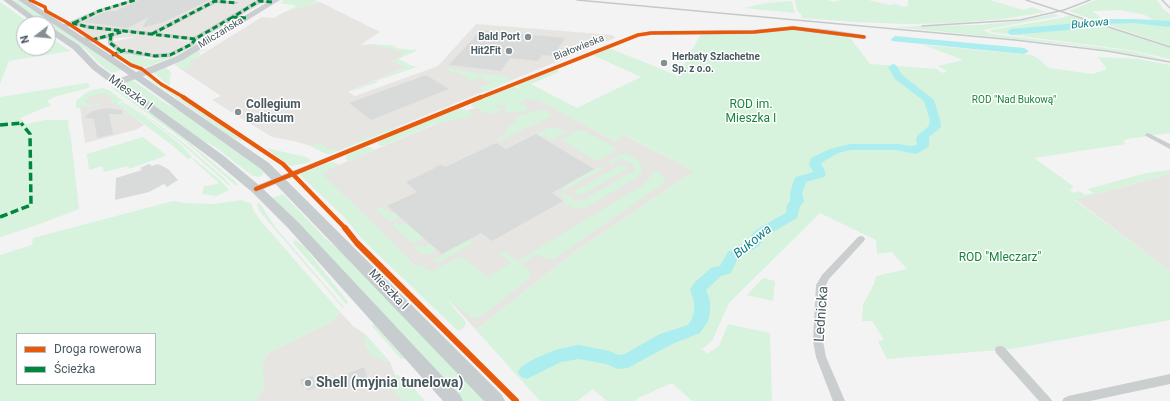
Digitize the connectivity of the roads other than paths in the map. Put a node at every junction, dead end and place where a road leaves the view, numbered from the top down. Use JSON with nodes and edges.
{"nodes":[{"id":1,"x":7,"y":0,"type":"edge"},
{"id":2,"x":22,"y":0,"type":"edge"},
{"id":3,"x":135,"y":0,"type":"edge"},
{"id":4,"x":241,"y":0,"type":"edge"},
{"id":5,"x":260,"y":0,"type":"edge"},
{"id":6,"x":274,"y":1,"type":"edge"},
{"id":7,"x":236,"y":3,"type":"junction"},
{"id":8,"x":229,"y":7,"type":"dead end"},
{"id":9,"x":30,"y":16,"type":"edge"},
{"id":10,"x":233,"y":17,"type":"junction"},
{"id":11,"x":246,"y":18,"type":"junction"},
{"id":12,"x":74,"y":23,"type":"junction"},
{"id":13,"x":63,"y":26,"type":"junction"},
{"id":14,"x":124,"y":31,"type":"junction"},
{"id":15,"x":56,"y":33,"type":"edge"},
{"id":16,"x":152,"y":34,"type":"junction"},
{"id":17,"x":111,"y":35,"type":"junction"},
{"id":18,"x":864,"y":37,"type":"dead end"},
{"id":19,"x":196,"y":39,"type":"junction"},
{"id":20,"x":95,"y":42,"type":"junction"},
{"id":21,"x":121,"y":51,"type":"junction"},
{"id":22,"x":111,"y":59,"type":"junction"},
{"id":23,"x":135,"y":75,"type":"junction"},
{"id":24,"x":115,"y":82,"type":"junction"},
{"id":25,"x":1148,"y":136,"type":"dead end"},
{"id":26,"x":1170,"y":147,"type":"edge"},
{"id":27,"x":278,"y":177,"type":"junction"},
{"id":28,"x":254,"y":187,"type":"junction"},
{"id":29,"x":861,"y":239,"type":"dead end"},
{"id":30,"x":1000,"y":350,"type":"dead end"},
{"id":31,"x":1170,"y":379,"type":"edge"},
{"id":32,"x":454,"y":401,"type":"edge"},
{"id":33,"x":496,"y":401,"type":"edge"},
{"id":34,"x":839,"y":401,"type":"edge"},
{"id":35,"x":1046,"y":401,"type":"edge"},
{"id":36,"x":1068,"y":401,"type":"edge"}],
"edges":[{"from":1,"to":9,"type":"main road"},
{"from":2,"to":13,"type":"main road","name":"Mieszka I"},
{"from":3,"to":12,"type":"street"},
{"from":4,"to":7,"type":"street"},
{"from":5,"to":6,"type":"street"},
{"from":5,"to":10,"type":"street"},
{"from":6,"to":11,"type":"street","name":"Milczańska"},
{"from":7,"to":8,"type":"street"},
{"from":7,"to":16,"type":"street"},
{"from":10,"to":11,"type":"street"},
{"from":10,"to":19,"type":"street"},
{"from":11,"to":23,"type":"street","name":"Milczańska"},
{"from":12,"to":13,"type":"street"},
{"from":12,"to":14,"type":"street"},
{"from":13,"to":20,"type":"main road","name":"Mieszka I"},
{"from":14,"to":16,"type":"street"},
{"from":14,"to":17,"type":"street"},
{"from":15,"to":24,"type":"main road","name":"Mieszka I"},
{"from":16,"to":19,"type":"street"},
{"from":17,"to":20,"type":"street"},
{"from":17,"to":21,"type":"street"},
{"from":18,"to":27,"type":"street","name":"Białowieska"},
{"from":19,"to":21,"type":"street"},
{"from":20,"to":22,"type":"main road","name":"Mieszka I"},
{"from":21,"to":22,"type":"street"},
{"from":22,"to":23,"type":"main road","name":"Mieszka I"},
{"from":23,"to":24,"type":"street","name":"Milczańska"},
{"from":23,"to":27,"type":"main road","name":"Mieszka I"},
{"from":24,"to":28,"type":"main road","name":"Mieszka I"},
{"from":25,"to":26,"type":"street"},
{"from":27,"to":28,"type":"street"},
{"from":27,"to":33,"type":"main road","name":"Mieszka I"},
{"from":28,"to":32,"type":"main road","name":"Mieszka I"},
{"from":29,"to":34,"type":"street","name":"Lednicka"},
{"from":30,"to":35,"type":"street"},
{"from":31,"to":36,"type":"street"}]}
